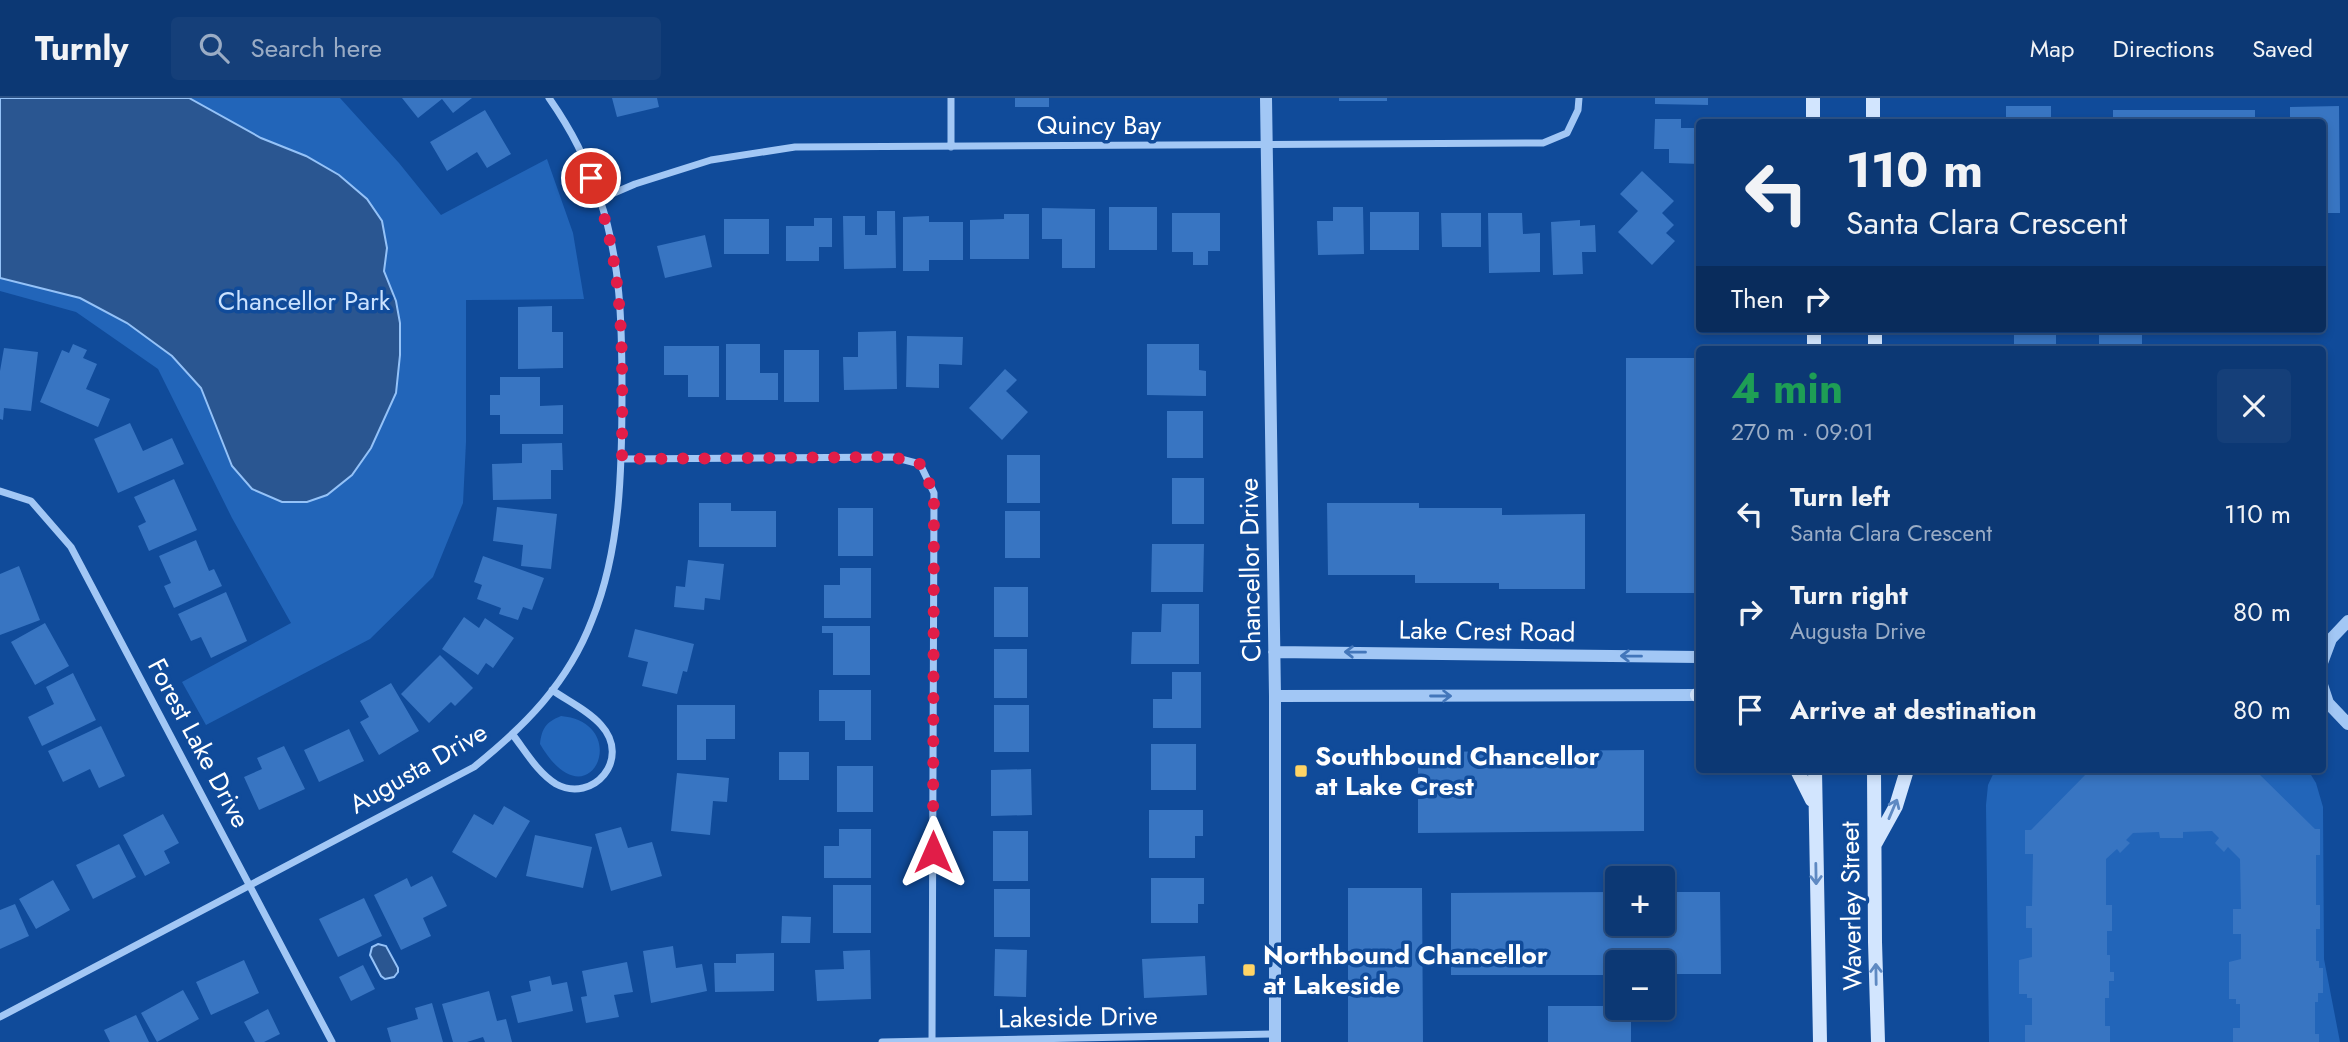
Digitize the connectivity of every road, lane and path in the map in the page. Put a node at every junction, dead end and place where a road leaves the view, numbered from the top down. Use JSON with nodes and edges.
{"nodes":[{"id":1,"x":549,"y":98,"type":"edge"},
{"id":2,"x":951,"y":98,"type":"edge"},
{"id":3,"x":1266,"y":98,"type":"edge"},
{"id":4,"x":1579,"y":98,"type":"edge"},
{"id":5,"x":1813,"y":98,"type":"edge"},
{"id":6,"x":1873,"y":98,"type":"edge"},
{"id":7,"x":1813,"y":119,"type":"edge"},
{"id":8,"x":1873,"y":119,"type":"edge"},
{"id":9,"x":1266,"y":145,"type":"junction"},
{"id":10,"x":951,"y":147,"type":"junction"},
{"id":11,"x":600,"y":198,"type":"junction"},
{"id":12,"x":622,"y":459,"type":"junction"},
{"id":13,"x":0,"y":491,"type":"edge"},
{"id":14,"x":2343,"y":624,"type":"edge"},
{"id":15,"x":2326,"y":635,"type":"edge"},
{"id":16,"x":2326,"y":649,"type":"edge"},
{"id":17,"x":1274,"y":652,"type":"junction"},
{"id":18,"x":1696,"y":657,"type":"edge"},
{"id":19,"x":552,"y":690,"type":"junction"},
{"id":20,"x":1696,"y":695,"type":"edge"},
{"id":21,"x":1275,"y":696,"type":"junction"},
{"id":22,"x":2326,"y":703,"type":"edge"},
{"id":23,"x":2347,"y":725,"type":"edge"},
{"id":24,"x":513,"y":735,"type":"junction"},
{"id":25,"x":1798,"y":773,"type":"edge"},
{"id":26,"x":1815,"y":773,"type":"edge"},
{"id":27,"x":1874,"y":773,"type":"edge"},
{"id":28,"x":1907,"y":773,"type":"edge"},
{"id":29,"x":1815,"y":806,"type":"junction"},
{"id":30,"x":1875,"y":845,"type":"junction"},
{"id":31,"x":249,"y":884,"type":"junction"},
{"id":32,"x":0,"y":1017,"type":"edge"},
{"id":33,"x":1275,"y":1038,"type":"edge"},
{"id":34,"x":932,"y":1041,"type":"edge"},
{"id":35,"x":332,"y":1042,"type":"edge"},
{"id":36,"x":882,"y":1042,"type":"edge"},
{"id":37,"x":1820,"y":1042,"type":"edge"},
{"id":38,"x":1878,"y":1042,"type":"edge"}],
"edges":[{"from":1,"to":11,"type":"street","name":"Augusta Drive"},
{"from":2,"to":10,"type":"street"},
{"from":3,"to":9,"type":"street","name":"Chancellor Drive"},
{"from":4,"to":9,"type":"street","name":"Quincy Bay"},
{"from":5,"to":7,"type":"main road"},
{"from":6,"to":8,"type":"main road"},
{"from":9,"to":10,"type":"street","name":"Quincy Bay"},
{"from":9,"to":17,"type":"street","name":"Chancellor Drive"},
{"from":10,"to":11,"type":"street","name":"Quincy Bay"},
{"from":11,"to":12,"type":"street","name":"Augusta Drive"},
{"from":12,"to":19,"type":"street","name":"Augusta Drive"},
{"from":12,"to":34,"type":"street"},
{"from":13,"to":31,"type":"street","name":"Forest Lake Drive"},
{"from":14,"to":15,"type":"street"},
{"from":14,"to":16,"type":"street"},
{"from":18,"to":17,"type":"street","name":"Lake Crest Road","one_way":true},
{"from":17,"to":21,"type":"street","name":"Chancellor Drive"},
{"from":19,"to":24,"type":"street","name":"Augusta Drive"},
{"from":19,"to":24,"type":"street"},
{"from":21,"to":20,"type":"street","one_way":true},
{"from":21,"to":33,"type":"street","name":"Chancellor Drive"},
{"from":22,"to":23,"type":"street"},
{"from":24,"to":31,"type":"street","name":"Augusta Drive"},
{"from":25,"to":29,"type":"main road"},
{"from":26,"to":29,"type":"main road","name":"Waverley Street"},
{"from":27,"to":30,"type":"main road","name":"Waverley Street"},
{"from":30,"to":28,"type":"main road","one_way":true},
{"from":29,"to":37,"type":"main road","name":"Waverley Street","one_way":true},
{"from":38,"to":30,"type":"main road","name":"Waverley Street","one_way":true},
{"from":31,"to":32,"type":"street","name":"Augusta Drive"},
{"from":31,"to":35,"type":"street","name":"Forest Lake Drive"},
{"from":33,"to":34,"type":"street","name":"Lakeside Drive"},
{"from":34,"to":36,"type":"street","name":"Lakeside Drive"}]}
